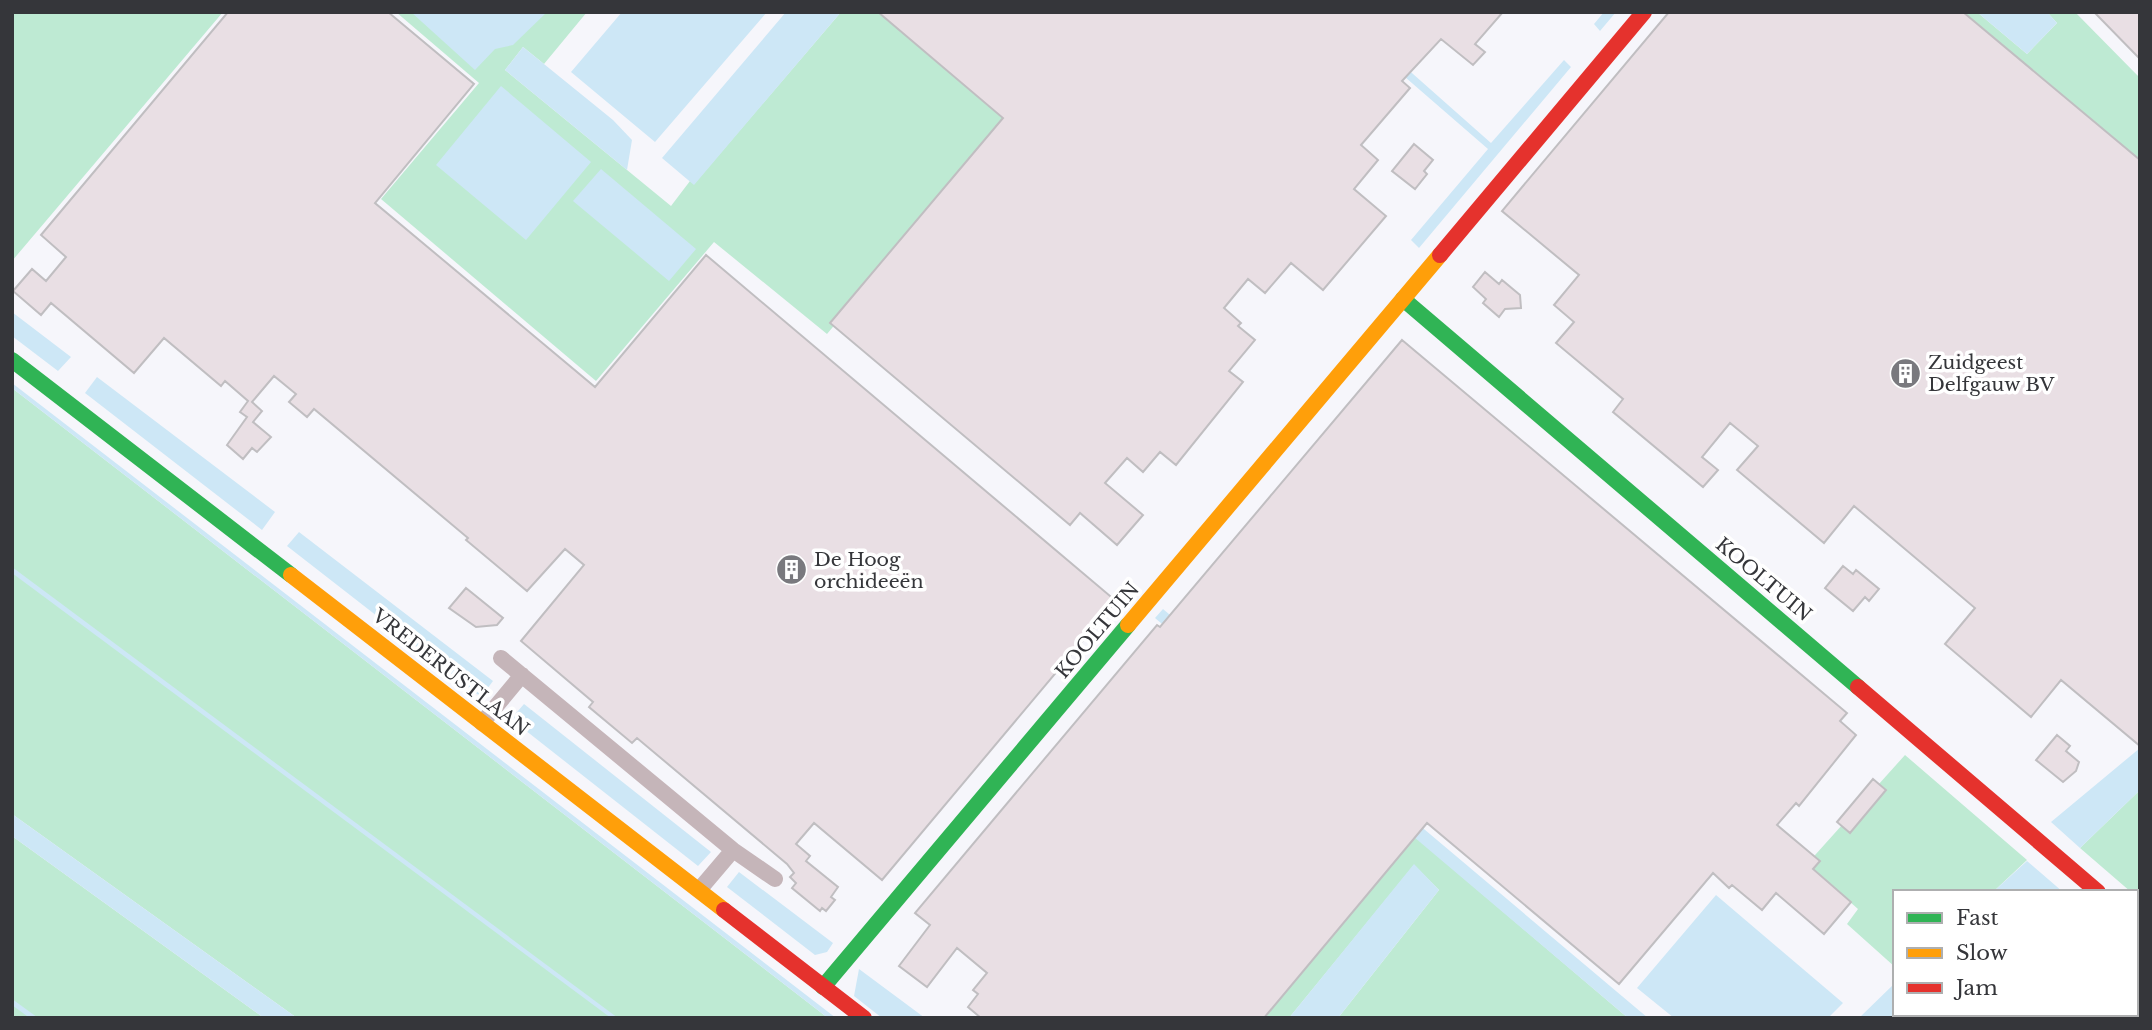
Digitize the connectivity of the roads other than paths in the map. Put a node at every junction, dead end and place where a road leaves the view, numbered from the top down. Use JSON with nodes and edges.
{"nodes":[{"id":1,"x":1644,"y":12,"type":"edge"},
{"id":2,"x":1403,"y":299,"type":"junction"},
{"id":3,"x":12,"y":360,"type":"edge"},
{"id":4,"x":500,"y":658,"type":"dead end"},
{"id":5,"x":522,"y":675,"type":"junction"},
{"id":6,"x":482,"y":723,"type":"junction"},
{"id":7,"x":733,"y":850,"type":"junction"},
{"id":8,"x":775,"y":880,"type":"dead end"},
{"id":9,"x":699,"y":890,"type":"junction"},
{"id":10,"x":2096,"y":890,"type":"edge"},
{"id":11,"x":824,"y":987,"type":"junction"},
{"id":12,"x":864,"y":1018,"type":"edge"}],
"edges":[{"from":1,"to":2,"type":"street","name":"KOOLTUIN"},
{"from":2,"to":10,"type":"street","name":"KOOLTUIN"},
{"from":2,"to":11,"type":"street","name":"KOOLTUIN"},
{"from":3,"to":6,"type":"street","name":"VREDERUSTLAAN"},
{"from":4,"to":5,"type":"street"},
{"from":5,"to":6,"type":"street"},
{"from":5,"to":7,"type":"street"},
{"from":6,"to":9,"type":"street","name":"VREDERUSTLAAN"},
{"from":7,"to":8,"type":"street"},
{"from":7,"to":9,"type":"street"},
{"from":9,"to":11,"type":"street","name":"VREDERUSTLAAN"},
{"from":11,"to":12,"type":"street","name":"VREDERUSTLAAN"}]}
